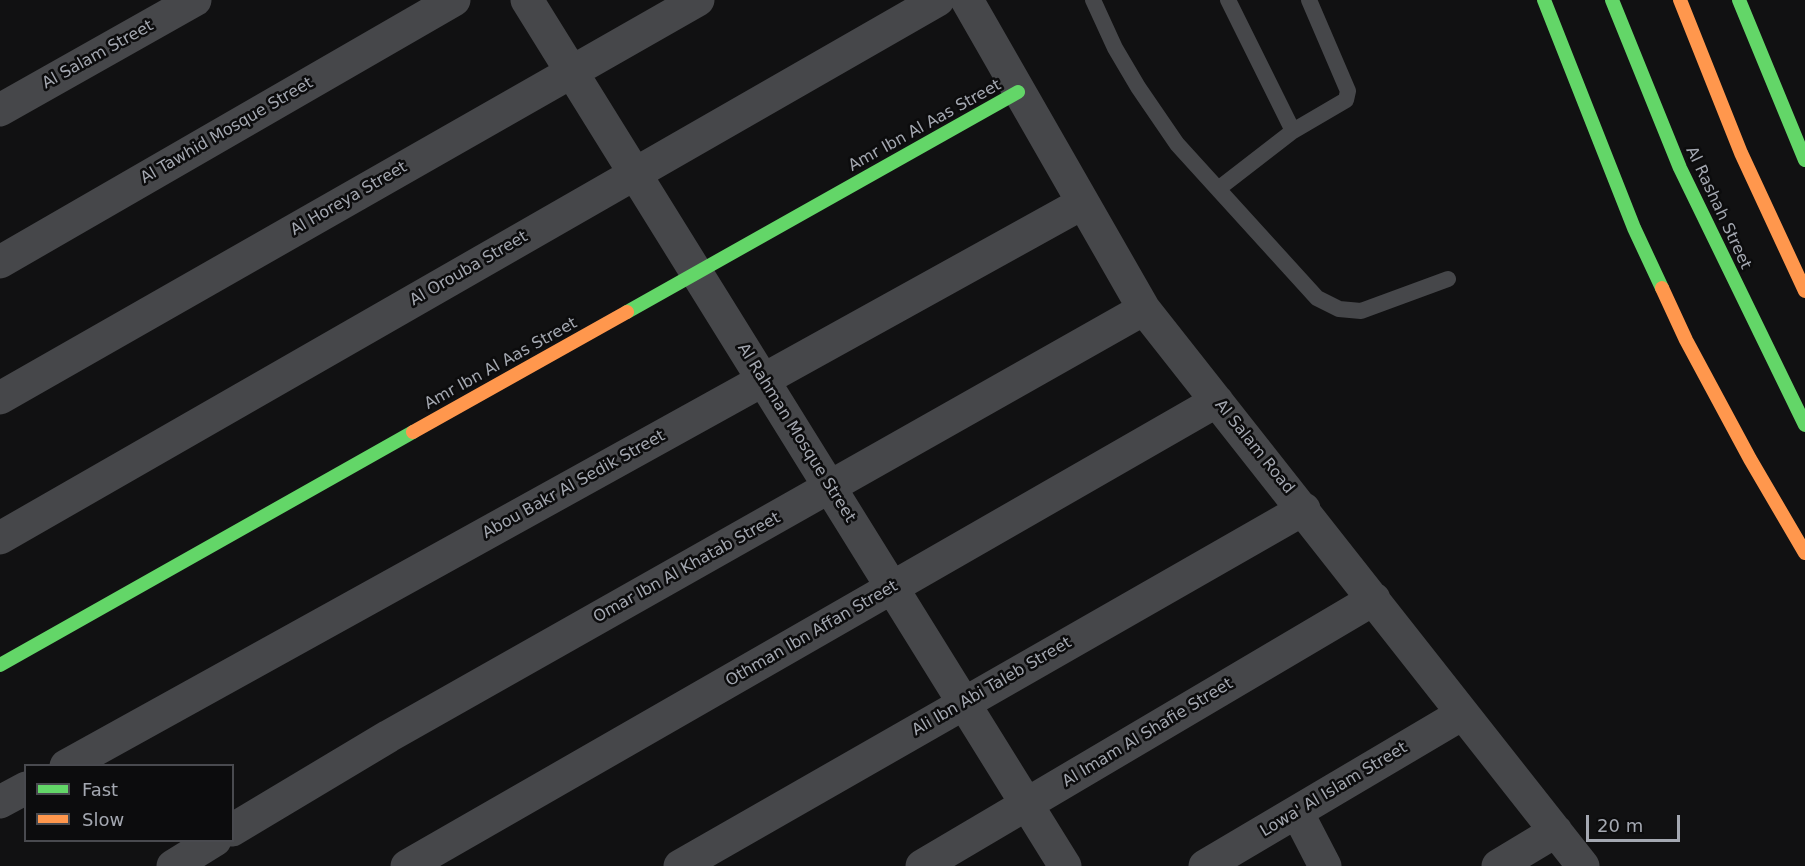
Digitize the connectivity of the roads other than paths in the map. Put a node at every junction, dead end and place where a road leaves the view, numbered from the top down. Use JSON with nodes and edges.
{"nodes":[{"id":1,"x":195,"y":0,"type":"edge"},
{"id":2,"x":454,"y":0,"type":"edge"},
{"id":3,"x":527,"y":0,"type":"edge"},
{"id":4,"x":698,"y":0,"type":"edge"},
{"id":5,"x":938,"y":0,"type":"edge"},
{"id":6,"x":966,"y":0,"type":"edge"},
{"id":7,"x":1093,"y":0,"type":"edge"},
{"id":8,"x":1228,"y":0,"type":"edge"},
{"id":9,"x":1309,"y":0,"type":"edge"},
{"id":10,"x":1544,"y":0,"type":"edge"},
{"id":11,"x":1612,"y":0,"type":"edge"},
{"id":12,"x":1680,"y":0,"type":"edge"},
{"id":13,"x":1739,"y":0,"type":"edge"},
{"id":14,"x":572,"y":72,"type":"junction"},
{"id":15,"x":1018,"y":92,"type":"junction"},
{"id":16,"x":0,"y":110,"type":"edge"},
{"id":17,"x":1293,"y":131,"type":"junction"},
{"id":18,"x":1805,"y":160,"type":"edge"},
{"id":19,"x":634,"y":174,"type":"junction"},
{"id":20,"x":1218,"y":189,"type":"junction"},
{"id":21,"x":1082,"y":204,"type":"junction"},
{"id":22,"x":0,"y":262,"type":"edge"},
{"id":23,"x":696,"y":274,"type":"junction"},
{"id":24,"x":1448,"y":279,"type":"dead end"},
{"id":25,"x":1805,"y":291,"type":"edge"},
{"id":26,"x":1144,"y":309,"type":"junction"},
{"id":27,"x":763,"y":381,"type":"junction"},
{"id":28,"x":0,"y":398,"type":"edge"},
{"id":29,"x":1217,"y":401,"type":"junction"},
{"id":30,"x":1805,"y":425,"type":"edge"},
{"id":31,"x":830,"y":488,"type":"junction"},
{"id":32,"x":1304,"y":509,"type":"junction"},
{"id":33,"x":0,"y":538,"type":"edge"},
{"id":34,"x":1805,"y":553,"type":"edge"},
{"id":35,"x":893,"y":588,"type":"junction"},
{"id":36,"x":1374,"y":599,"type":"junction"},
{"id":37,"x":0,"y":665,"type":"edge"},
{"id":38,"x":965,"y":703,"type":"junction"},
{"id":39,"x":1462,"y":714,"type":"junction"},
{"id":40,"x":68,"y":764,"type":"edge"},
{"id":41,"x":24,"y":789,"type":"edge"},
{"id":42,"x":0,"y":802,"type":"edge"},
{"id":43,"x":1028,"y":804,"type":"junction"},
{"id":44,"x":1297,"y":812,"type":"junction"},
{"id":45,"x":234,"y":829,"type":"edge"},
{"id":46,"x":1556,"y":831,"type":"junction"},
{"id":47,"x":212,"y":842,"type":"edge"},
{"id":48,"x":173,"y":866,"type":"edge"},
{"id":49,"x":407,"y":866,"type":"edge"},
{"id":50,"x":680,"y":866,"type":"edge"},
{"id":51,"x":922,"y":866,"type":"edge"},
{"id":52,"x":1065,"y":866,"type":"edge"},
{"id":53,"x":1205,"y":866,"type":"edge"},
{"id":54,"x":1325,"y":866,"type":"edge"},
{"id":55,"x":1498,"y":866,"type":"edge"},
{"id":56,"x":1583,"y":866,"type":"edge"}],
"edges":[{"from":1,"to":16,"type":"street","name":"Al Salam Street"},
{"from":2,"to":22,"type":"street","name":"Al Tawhid Mosque Street"},
{"from":3,"to":14,"type":"street","name":"Al Rahman Mosque Street"},
{"from":4,"to":14,"type":"street","name":"Al Horeya Street"},
{"from":5,"to":19,"type":"street","name":"Al Orouba Street"},
{"from":6,"to":15,"type":"street","name":"Al Salam Road"},
{"from":7,"to":20,"type":"lane"},
{"from":8,"to":17,"type":"lane"},
{"from":9,"to":17,"type":"lane"},
{"from":10,"to":34,"type":"street"},
{"from":11,"to":30,"type":"street","name":"Al Rashah Street"},
{"from":12,"to":25,"type":"street"},
{"from":13,"to":18,"type":"street"},
{"from":14,"to":19,"type":"street","name":"Al Rahman Mosque Street"},
{"from":14,"to":28,"type":"street","name":"Al Horeya Street"},
{"from":15,"to":21,"type":"street","name":"Al Salam Road"},
{"from":15,"to":23,"type":"street","name":"Amr Ibn Al Aas Street"},
{"from":17,"to":20,"type":"lane"},
{"from":19,"to":23,"type":"street","name":"Al Rahman Mosque Street"},
{"from":19,"to":33,"type":"street","name":"Al Orouba Street"},
{"from":20,"to":24,"type":"lane"},
{"from":21,"to":26,"type":"street","name":"Al Salam Road"},
{"from":21,"to":27,"type":"street","name":"Abou Bakr Al Sedik Street"},
{"from":23,"to":27,"type":"street","name":"Al Rahman Mosque Street"},
{"from":23,"to":37,"type":"street","name":"Amr Ibn Al Aas Street"},
{"from":26,"to":29,"type":"street","name":"Al Salam Road"},
{"from":26,"to":31,"type":"street","name":"Omar Ibn Al Khatab Street"},
{"from":27,"to":31,"type":"street","name":"Al Rahman Mosque Street"},
{"from":27,"to":40,"type":"street","name":"Abou Bakr Al Sedik Street"},
{"from":29,"to":32,"type":"street","name":"Al Salam Road"},
{"from":29,"to":35,"type":"street","name":"Othman Ibn Affan Street"},
{"from":31,"to":35,"type":"street","name":"Al Rahman Mosque Street"},
{"from":31,"to":45,"type":"street","name":"Omar Ibn Al Khatab Street"},
{"from":32,"to":36,"type":"street","name":"Al Salam Road"},
{"from":32,"to":38,"type":"street","name":"Ali Ibn Abi Taleb Street"},
{"from":35,"to":38,"type":"street","name":"Al Rahman Mosque Street"},
{"from":35,"to":49,"type":"street","name":"Othman Ibn Affan Street"},
{"from":36,"to":39,"type":"street","name":"Al Salam Road"},
{"from":36,"to":43,"type":"street","name":"Al Imam Al Shafie Street"},
{"from":38,"to":43,"type":"street","name":"Al Rahman Mosque Street"},
{"from":38,"to":50,"type":"street","name":"Ali Ibn Abi Taleb Street"},
{"from":39,"to":44,"type":"street","name":"Lowa' Al Islam Street"},
{"from":39,"to":46,"type":"street","name":"Al Salam Road"},
{"from":41,"to":42,"type":"street"},
{"from":43,"to":51,"type":"street","name":"Al Imam Al Shafie Street"},
{"from":43,"to":52,"type":"street","name":"Al Rahman Mosque Street"},
{"from":44,"to":53,"type":"street","name":"Lowa' Al Islam Street"},
{"from":44,"to":54,"type":"street"},
{"from":46,"to":55,"type":"street"},
{"from":46,"to":56,"type":"street","name":"Al Salam Road"},
{"from":47,"to":48,"type":"street"}]}
